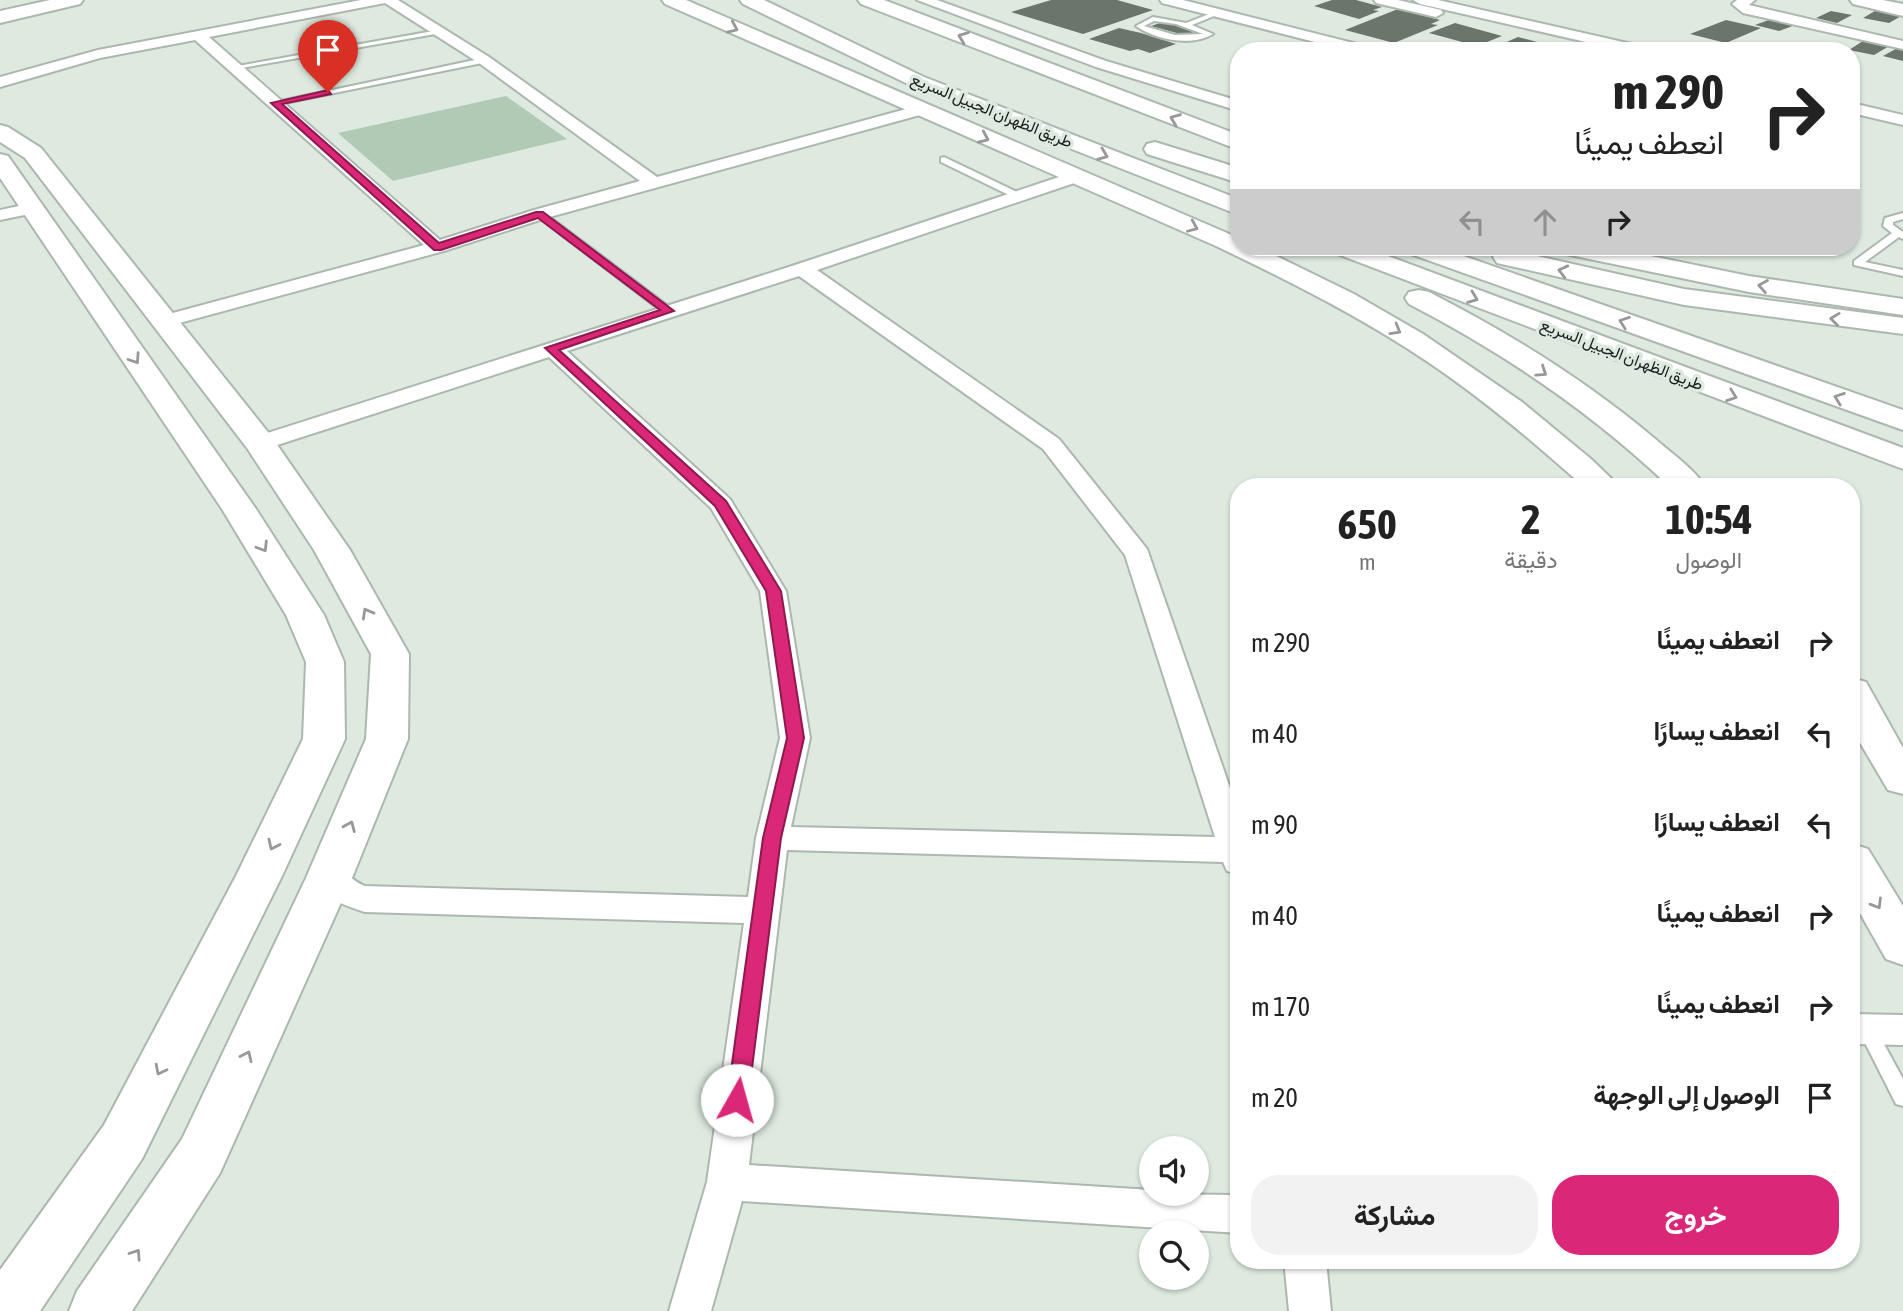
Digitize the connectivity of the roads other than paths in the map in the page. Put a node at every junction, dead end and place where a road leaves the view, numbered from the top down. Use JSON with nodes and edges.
{"nodes":[{"id":1,"x":40,"y":0,"type":"edge"},
{"id":2,"x":74,"y":0,"type":"edge"},
{"id":3,"x":383,"y":0,"type":"edge"},
{"id":4,"x":389,"y":0,"type":"edge"},
{"id":5,"x":671,"y":0,"type":"edge"},
{"id":6,"x":706,"y":0,"type":"edge"},
{"id":7,"x":749,"y":0,"type":"edge"},
{"id":8,"x":867,"y":0,"type":"edge"},
{"id":9,"x":924,"y":0,"type":"edge"},
{"id":10,"x":1167,"y":0,"type":"edge"},
{"id":11,"x":1381,"y":0,"type":"edge"},
{"id":12,"x":1420,"y":0,"type":"edge"},
{"id":13,"x":1748,"y":0,"type":"edge"},
{"id":14,"x":1859,"y":0,"type":"edge"},
{"id":15,"x":1885,"y":0,"type":"edge"},
{"id":16,"x":1903,"y":4,"type":"edge"},
{"id":17,"x":0,"y":9,"type":"edge"},
{"id":18,"x":1903,"y":9,"type":"edge"},
{"id":19,"x":1217,"y":13,"type":"junction"},
{"id":20,"x":0,"y":17,"type":"edge"},
{"id":21,"x":1186,"y":24,"type":"junction"},
{"id":22,"x":439,"y":32,"type":"junction"},
{"id":23,"x":197,"y":34,"type":"junction"},
{"id":24,"x":1332,"y":42,"type":"edge"},
{"id":25,"x":1564,"y":42,"type":"edge"},
{"id":26,"x":1604,"y":42,"type":"edge"},
{"id":27,"x":1903,"y":45,"type":"edge"},
{"id":28,"x":484,"y":60,"type":"junction"},
{"id":29,"x":236,"y":67,"type":"junction"},
{"id":30,"x":917,"y":80,"type":"junction"},
{"id":31,"x":0,"y":82,"type":"edge"},
{"id":32,"x":1860,"y":100,"type":"edge"},
{"id":33,"x":275,"y":103,"type":"junction"},
{"id":34,"x":1230,"y":103,"type":"edge"},
{"id":35,"x":921,"y":110,"type":"junction"},
{"id":36,"x":1860,"y":110,"type":"edge"},
{"id":37,"x":1903,"y":110,"type":"edge"},
{"id":38,"x":1903,"y":120,"type":"edge"},
{"id":39,"x":0,"y":132,"type":"edge"},
{"id":40,"x":1130,"y":139,"type":"dead end"},
{"id":41,"x":1230,"y":140,"type":"edge"},
{"id":42,"x":944,"y":160,"type":"dead end"},
{"id":43,"x":0,"y":161,"type":"edge"},
{"id":44,"x":1142,"y":171,"type":"junction"},
{"id":45,"x":1230,"y":175,"type":"edge"},
{"id":46,"x":1074,"y":177,"type":"junction"},
{"id":47,"x":654,"y":183,"type":"junction"},
{"id":48,"x":1018,"y":195,"type":"junction"},
{"id":49,"x":1230,"y":205,"type":"edge"},
{"id":50,"x":16,"y":211,"type":"edge"},
{"id":51,"x":1230,"y":211,"type":"edge"},
{"id":52,"x":540,"y":214,"type":"junction"},
{"id":53,"x":1903,"y":216,"type":"edge"},
{"id":54,"x":90,"y":224,"type":"junction"},
{"id":55,"x":1900,"y":235,"type":"edge"},
{"id":56,"x":1230,"y":242,"type":"edge"},
{"id":57,"x":438,"y":247,"type":"junction"},
{"id":58,"x":1258,"y":256,"type":"edge"},
{"id":59,"x":1328,"y":256,"type":"edge"},
{"id":60,"x":1365,"y":256,"type":"edge"},
{"id":61,"x":1438,"y":256,"type":"edge"},
{"id":62,"x":1505,"y":256,"type":"edge"},
{"id":63,"x":1614,"y":256,"type":"edge"},
{"id":64,"x":1903,"y":262,"type":"edge"},
{"id":65,"x":802,"y":269,"type":"junction"},
{"id":66,"x":75,"y":270,"type":"junction"},
{"id":67,"x":1900,"y":273,"type":"edge"},
{"id":68,"x":1903,"y":307,"type":"edge"},
{"id":69,"x":668,"y":311,"type":"junction"},
{"id":70,"x":165,"y":321,"type":"junction"},
{"id":71,"x":1903,"y":326,"type":"edge"},
{"id":72,"x":551,"y":348,"type":"junction"},
{"id":73,"x":1903,"y":421,"type":"edge"},
{"id":74,"x":260,"y":443,"type":"junction"},
{"id":75,"x":1903,"y":459,"type":"edge"},
{"id":76,"x":1593,"y":478,"type":"edge"},
{"id":77,"x":1679,"y":478,"type":"edge"},
{"id":78,"x":1860,"y":705,"type":"edge"},
{"id":79,"x":1897,"y":772,"type":"edge"},
{"id":80,"x":1230,"y":832,"type":"edge"},
{"id":81,"x":772,"y":838,"type":"junction"},
{"id":82,"x":1230,"y":856,"type":"edge"},
{"id":83,"x":1860,"y":874,"type":"edge"},
{"id":84,"x":329,"y":878,"type":"junction"},
{"id":85,"x":763,"y":910,"type":"junction"},
{"id":86,"x":1903,"y":946,"type":"edge"},
{"id":87,"x":1860,"y":1029,"type":"edge"},
{"id":88,"x":1903,"y":1030,"type":"edge"},
{"id":89,"x":1860,"y":1031,"type":"edge"},
{"id":90,"x":1903,"y":1098,"type":"edge"},
{"id":91,"x":727,"y":1182,"type":"junction"},
{"id":92,"x":1230,"y":1213,"type":"edge"},
{"id":93,"x":1306,"y":1269,"type":"edge"},
{"id":94,"x":2,"y":1311,"type":"edge"},
{"id":95,"x":98,"y":1311,"type":"edge"},
{"id":96,"x":690,"y":1311,"type":"edge"},
{"id":97,"x":1310,"y":1311,"type":"edge"}],
"edges":[{"from":1,"to":17,"type":"main road"},
{"from":2,"to":20,"type":"main road"},
{"from":3,"to":23,"type":"street"},
{"from":4,"to":22,"type":"street"},
{"from":5,"to":35,"type":"main road","one_way":true},
{"from":6,"to":30,"type":"main road"},
{"from":7,"to":30,"type":"main road","name":"طريق الظهران الجبيل السريع"},
{"from":41,"to":8,"type":"main road","one_way":true},
{"from":9,"to":34,"type":"street"},
{"from":10,"to":19,"type":"street"},
{"from":11,"to":25,"type":"street"},
{"from":12,"to":26,"type":"street"},
{"from":13,"to":27,"type":"street"},
{"from":14,"to":18,"type":"main road"},
{"from":15,"to":16,"type":"main road"},
{"from":19,"to":21,"type":"lane"},
{"from":19,"to":24,"type":"street"},
{"from":21,"to":21,"type":"lane"},
{"from":22,"to":28,"type":"street"},
{"from":22,"to":29,"type":"lane"},
{"from":23,"to":29,"type":"street"},
{"from":23,"to":31,"type":"street"},
{"from":28,"to":33,"type":"lane"},
{"from":28,"to":47,"type":"street"},
{"from":29,"to":33,"type":"street"},
{"from":30,"to":44,"type":"main road","name":"طريق الظهران الجبيل السريع","one_way":true},
{"from":32,"to":37,"type":"street"},
{"from":33,"to":57,"type":"street"},
{"from":35,"to":46,"type":"main road","one_way":true},
{"from":35,"to":47,"type":"street"},
{"from":36,"to":38,"type":"street"},
{"from":39,"to":54,"type":"main road"},
{"from":40,"to":45,"type":"main road"},
{"from":42,"to":48,"type":"lane"},
{"from":43,"to":50,"type":"main road"},
{"from":44,"to":49,"type":"main road","name":"طريق الظهران الجبيل السريع"},
{"from":44,"to":51,"type":"main road"},
{"from":46,"to":48,"type":"street"},
{"from":46,"to":56,"type":"main road","one_way":true},
{"from":47,"to":52,"type":"street"},
{"from":48,"to":65,"type":"street"},
{"from":50,"to":54,"type":"main road"},
{"from":50,"to":66,"type":"main road"},
{"from":52,"to":57,"type":"street"},
{"from":52,"to":69,"type":"lane"},
{"from":53,"to":55,"type":"lane"},
{"from":54,"to":70,"type":"main road"},
{"from":55,"to":67,"type":"lane"},
{"from":57,"to":70,"type":"street"},
{"from":58,"to":76,"type":"main road","one_way":true},
{"from":59,"to":77,"type":"main road","one_way":true},
{"from":60,"to":75,"type":"main road","name":"طريق الظهران الجبيل السريع","one_way":true},
{"from":73,"to":61,"type":"main road","name":"طريق الظهران الجبيل السريع","one_way":true},
{"from":71,"to":62,"type":"main road","one_way":true},
{"from":68,"to":63,"type":"main road","one_way":true},
{"from":64,"to":67,"type":"lane"},
{"from":65,"to":69,"type":"street"},
{"from":65,"to":80,"type":"street"},
{"from":66,"to":70,"type":"main road"},
{"from":66,"to":94,"type":"main road","one_way":true},
{"from":69,"to":72,"type":"street"},
{"from":70,"to":74,"type":"main road"},
{"from":72,"to":74,"type":"street"},
{"from":72,"to":81,"type":"street"},
{"from":84,"to":74,"type":"main road","one_way":true},
{"from":78,"to":79,"type":"main road"},
{"from":81,"to":82,"type":"street"},
{"from":81,"to":85,"type":"street"},
{"from":83,"to":86,"type":"main road","one_way":true},
{"from":84,"to":85,"type":"street"},
{"from":95,"to":84,"type":"main road","one_way":true},
{"from":85,"to":91,"type":"street"},
{"from":87,"to":88,"type":"street"},
{"from":89,"to":90,"type":"lane"},
{"from":91,"to":92,"type":"street"},
{"from":91,"to":96,"type":"street"},
{"from":93,"to":97,"type":"street"}]}
